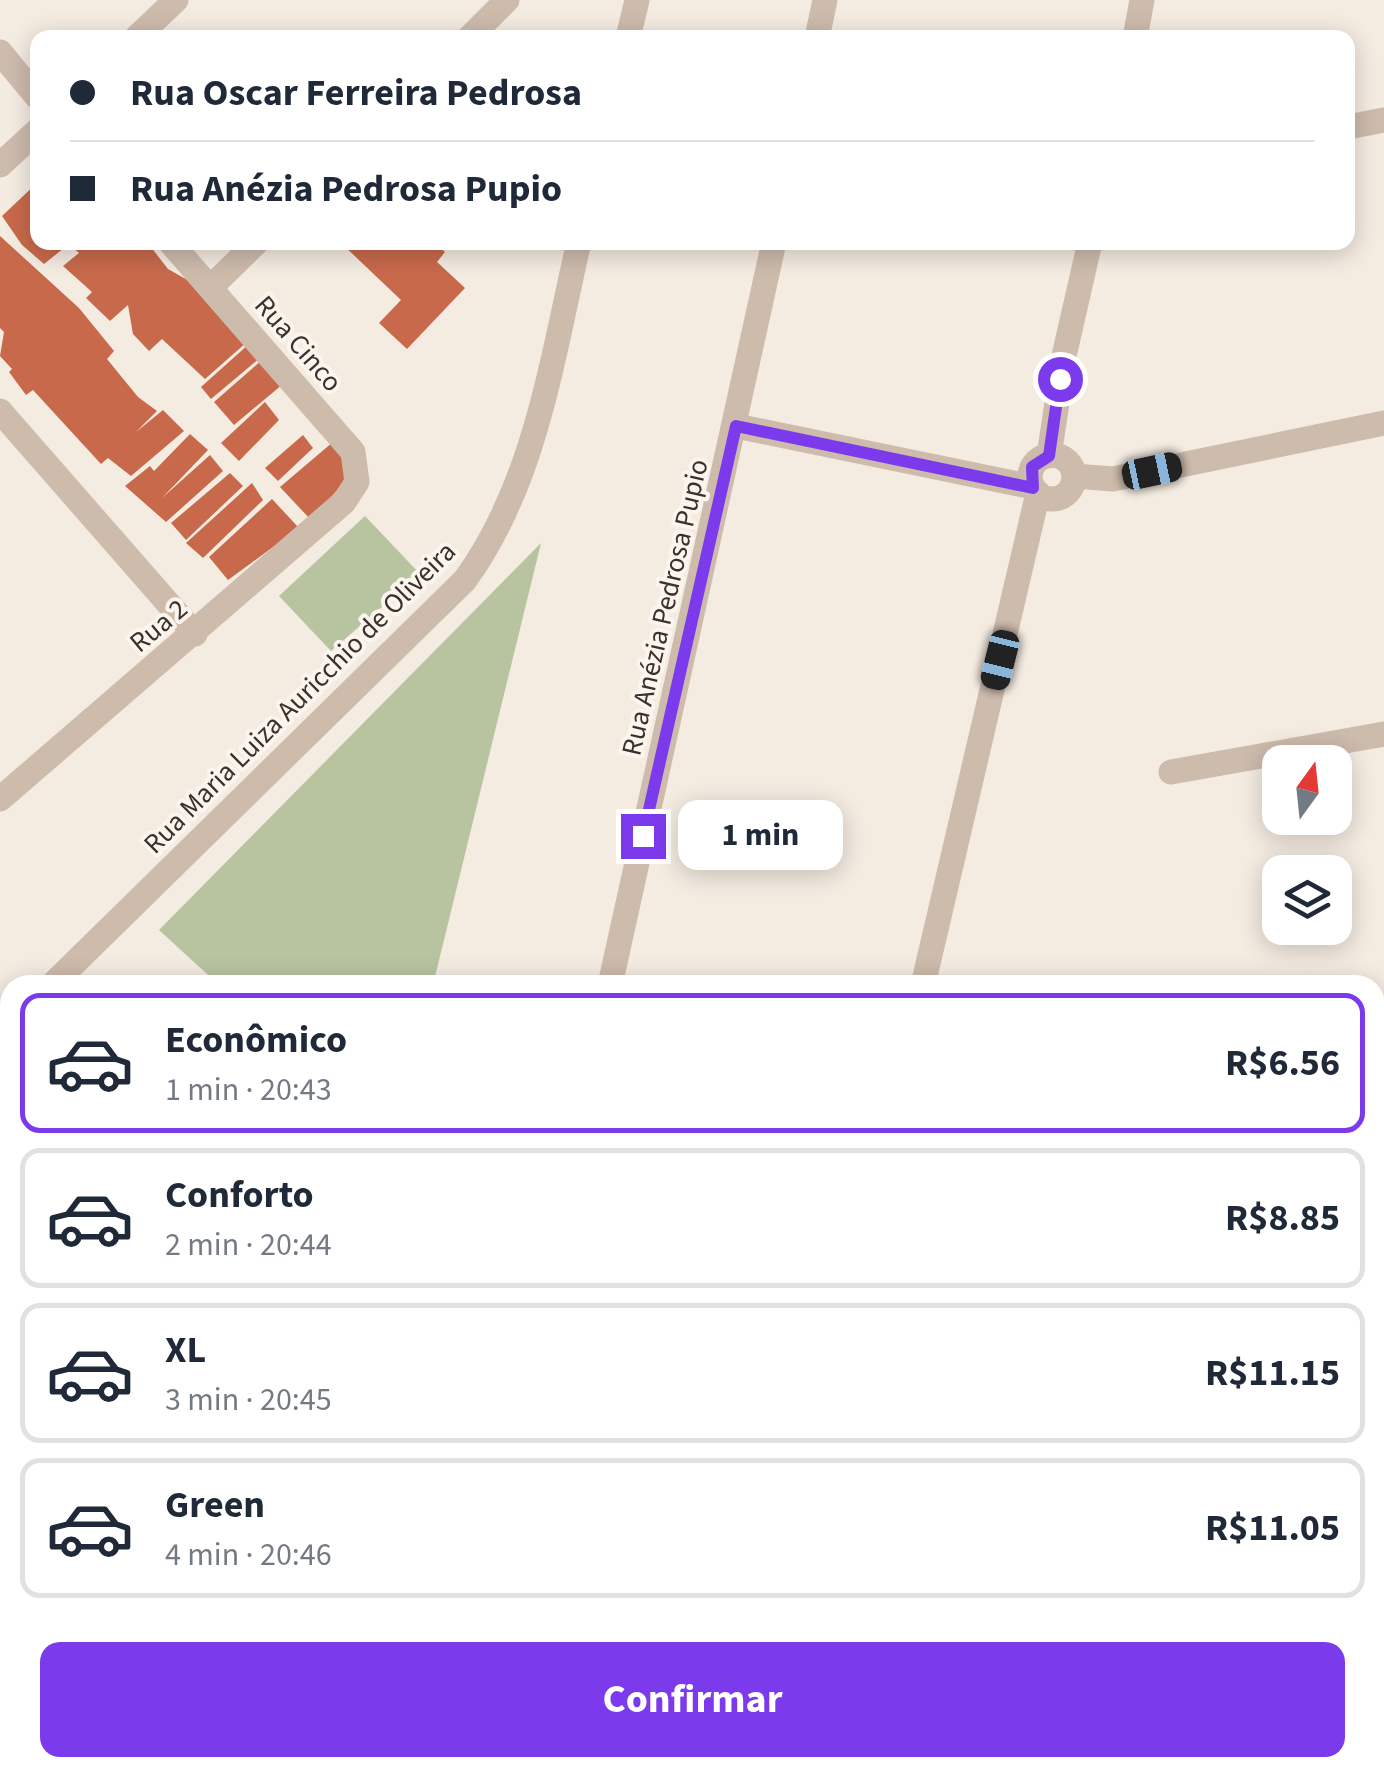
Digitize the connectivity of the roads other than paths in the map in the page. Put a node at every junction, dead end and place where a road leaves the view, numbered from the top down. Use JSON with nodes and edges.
{"nodes":[{"id":1,"x":176,"y":0,"type":"edge"},
{"id":2,"x":508,"y":0,"type":"edge"},
{"id":3,"x":637,"y":0,"type":"edge"},
{"id":4,"x":825,"y":0,"type":"edge"},
{"id":5,"x":1142,"y":0,"type":"edge"},
{"id":6,"x":144,"y":30,"type":"edge"},
{"id":7,"x":477,"y":30,"type":"edge"},
{"id":8,"x":630,"y":30,"type":"edge"},
{"id":9,"x":819,"y":30,"type":"edge"},
{"id":10,"x":1136,"y":30,"type":"edge"},
{"id":11,"x":0,"y":52,"type":"edge"},
{"id":12,"x":30,"y":88,"type":"edge"},
{"id":13,"x":1384,"y":120,"type":"edge"},
{"id":14,"x":1355,"y":126,"type":"edge"},
{"id":15,"x":30,"y":137,"type":"edge"},
{"id":16,"x":0,"y":165,"type":"edge"},
{"id":17,"x":177,"y":250,"type":"edge"},
{"id":18,"x":249,"y":250,"type":"edge"},
{"id":19,"x":578,"y":250,"type":"edge"},
{"id":20,"x":772,"y":250,"type":"edge"},
{"id":21,"x":1088,"y":250,"type":"edge"},
{"id":22,"x":211,"y":287,"type":"junction"},
{"id":23,"x":0,"y":411,"type":"edge"},
{"id":24,"x":1384,"y":423,"type":"edge"},
{"id":25,"x":736,"y":426,"type":"junction"},
{"id":26,"x":1049,"y":456,"type":"junction"},
{"id":27,"x":1074,"y":476,"type":"junction"},
{"id":28,"x":1035,"y":490,"type":"junction"},
{"id":29,"x":352,"y":494,"type":"joint"},
{"id":30,"x":196,"y":634,"type":"junction"},
{"id":31,"x":1384,"y":734,"type":"edge"},
{"id":32,"x":1171,"y":772,"type":"dead end"},
{"id":33,"x":6,"y":781,"type":"edge"},
{"id":34,"x":62,"y":975,"type":"edge"},
{"id":35,"x":612,"y":975,"type":"edge"},
{"id":36,"x":925,"y":975,"type":"edge"}],
"edges":[{"from":1,"to":6,"type":"street"},
{"from":2,"to":7,"type":"street"},
{"from":3,"to":8,"type":"street"},
{"from":4,"to":9,"type":"street"},
{"from":5,"to":10,"type":"street"},
{"from":11,"to":12,"type":"street"},
{"from":13,"to":14,"type":"street"},
{"from":15,"to":16,"type":"street"},
{"from":17,"to":22,"type":"street","name":"Rua Cinco"},
{"from":18,"to":22,"type":"street"},
{"from":19,"to":34,"type":"street","name":"Rua Maria Luiza Auricchio de Oliveira"},
{"from":20,"to":25,"type":"street","name":"Rua Anézia Pedrosa Pupio"},
{"from":21,"to":26,"type":"street"},
{"from":22,"to":29,"type":"street","name":"Rua Cinco"},
{"from":23,"to":30,"type":"street"},
{"from":24,"to":27,"type":"street"},
{"from":25,"to":28,"type":"street"},
{"from":25,"to":35,"type":"street","name":"Rua Anézia Pedrosa Pupio"},
{"from":26,"to":27,"type":"street"},
{"from":26,"to":28,"type":"street"},
{"from":27,"to":28,"type":"street"},
{"from":28,"to":36,"type":"street"},
{"from":29,"to":30,"type":"street","name":"Rua 2"},
{"from":30,"to":33,"type":"street","name":"Rua 2"},
{"from":31,"to":32,"type":"street"}]}
